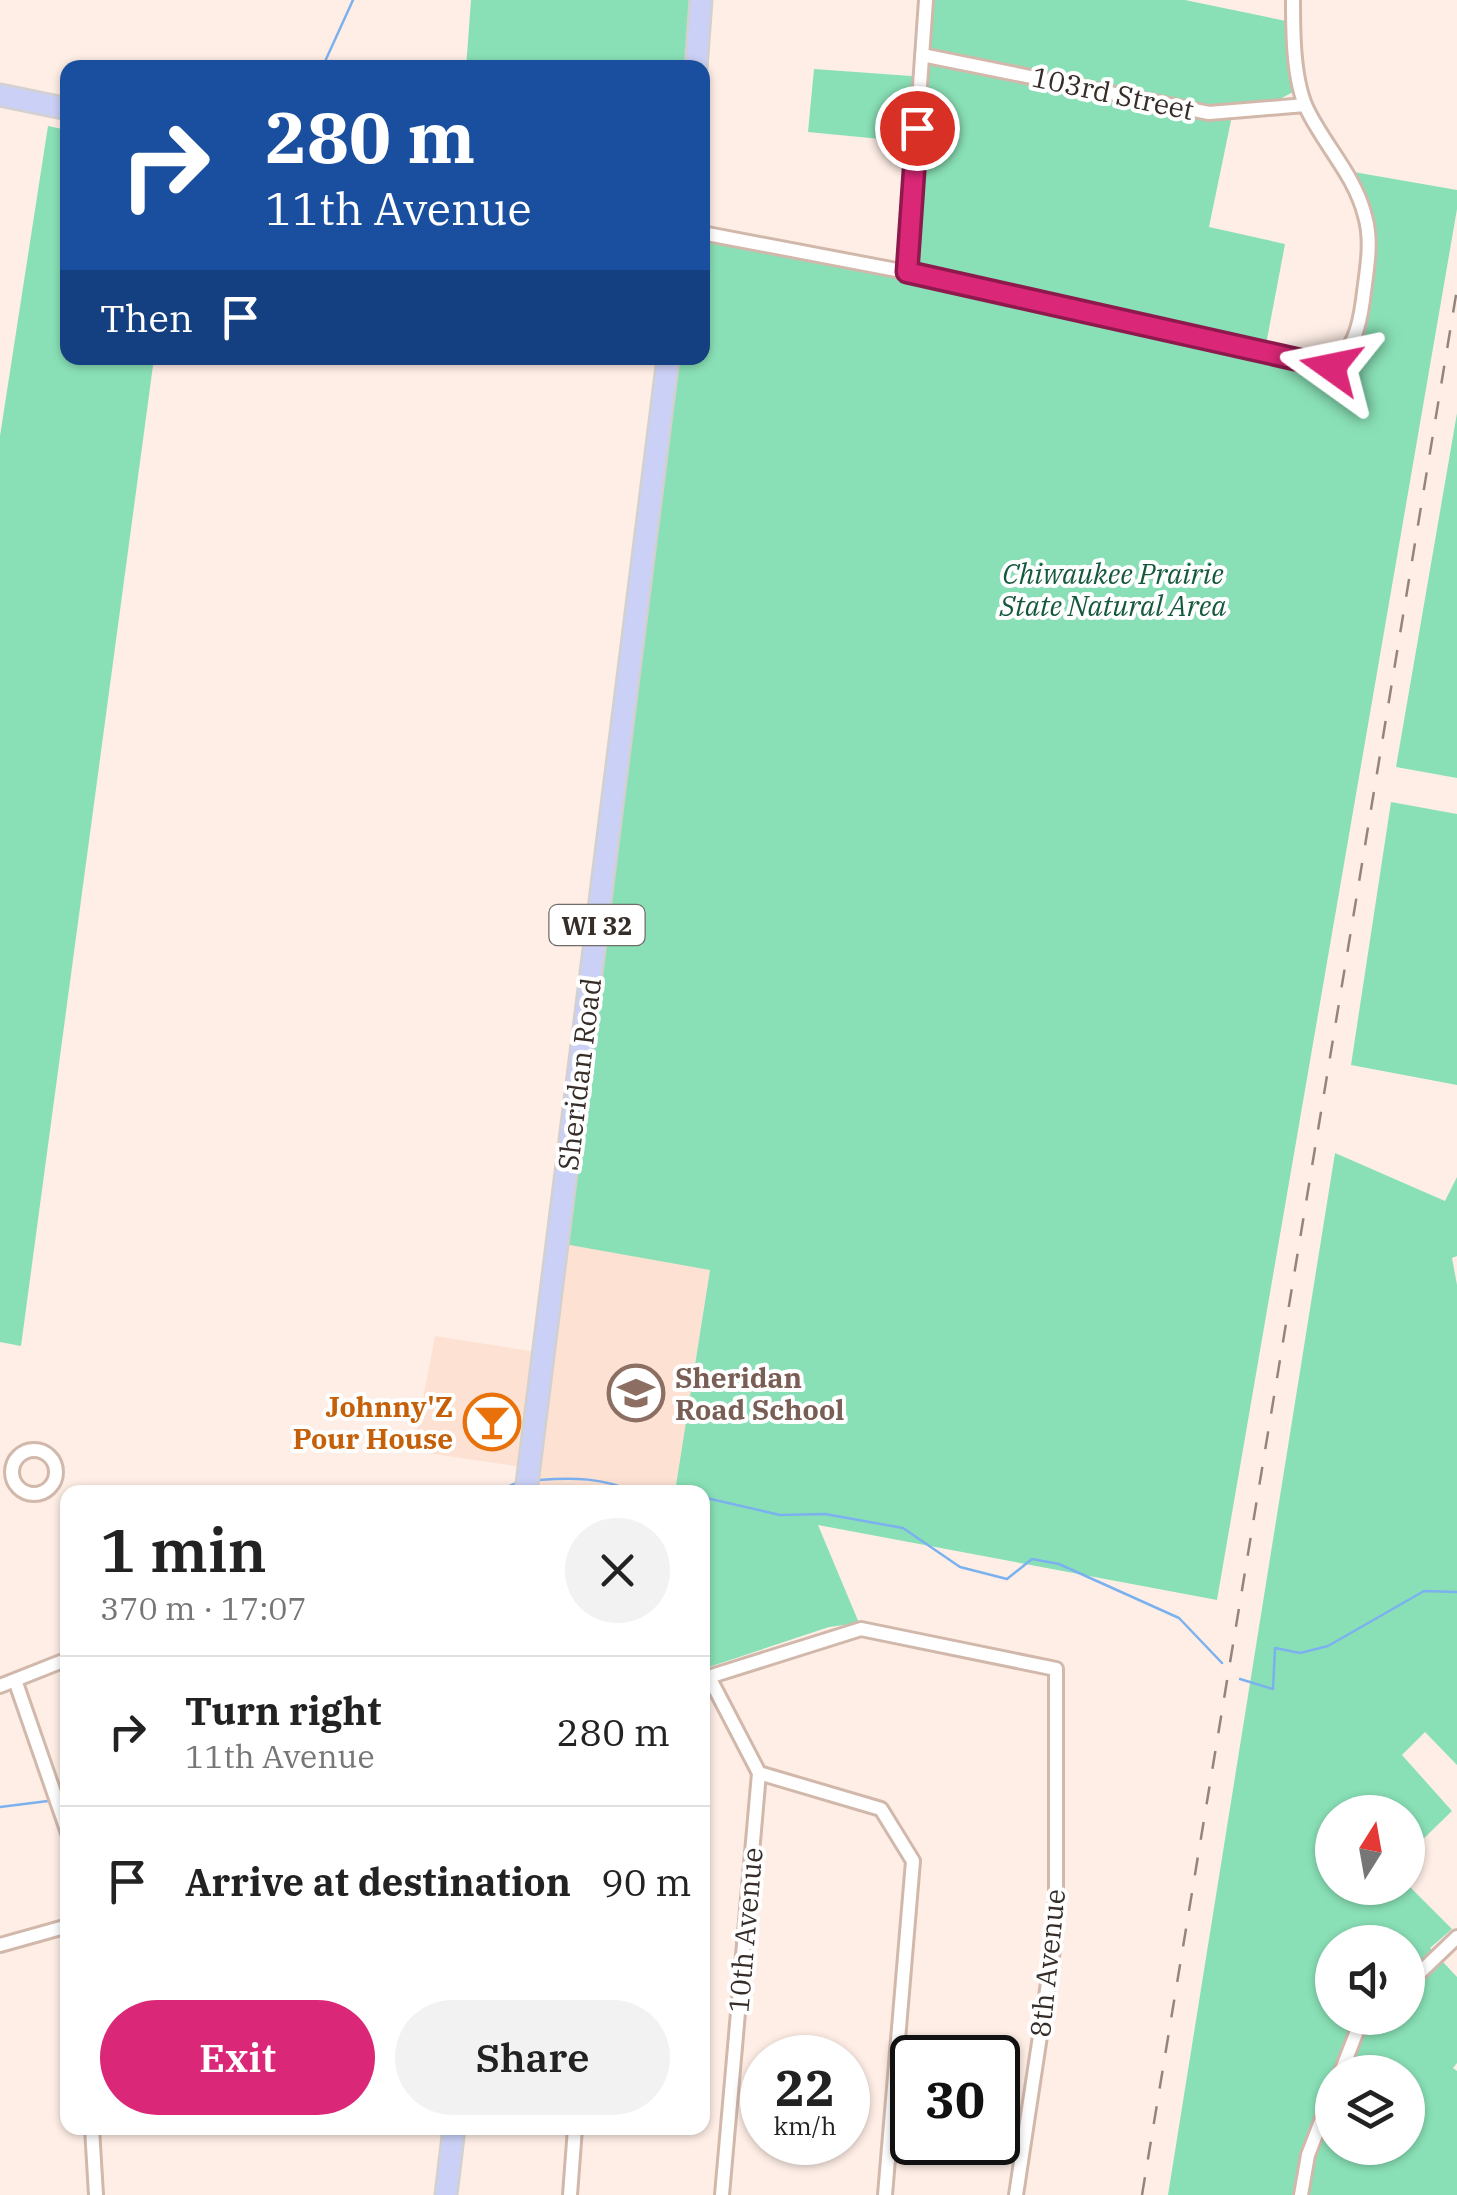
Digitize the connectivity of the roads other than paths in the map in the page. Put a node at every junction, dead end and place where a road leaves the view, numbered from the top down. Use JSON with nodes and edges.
{"nodes":[{"id":1,"x":701,"y":0,"type":"edge"},
{"id":2,"x":926,"y":0,"type":"edge"},
{"id":3,"x":1293,"y":0,"type":"edge"},
{"id":4,"x":922,"y":56,"type":"junction"},
{"id":5,"x":697,"y":60,"type":"edge"},
{"id":6,"x":0,"y":95,"type":"edge"},
{"id":7,"x":1305,"y":104,"type":"junction"},
{"id":8,"x":60,"y":108,"type":"edge"},
{"id":9,"x":710,"y":235,"type":"edge"},
{"id":10,"x":907,"y":272,"type":"junction"},
{"id":11,"x":667,"y":365,"type":"edge"},
{"id":12,"x":527,"y":1485,"type":"edge"},
{"id":13,"x":60,"y":1663,"type":"edge"},
{"id":14,"x":710,"y":1677,"type":"edge"},
{"id":15,"x":15,"y":1680,"type":"junction"},
{"id":16,"x":710,"y":1685,"type":"edge"},
{"id":17,"x":0,"y":1686,"type":"edge"},
{"id":18,"x":760,"y":1773,"type":"junction"},
{"id":19,"x":60,"y":1810,"type":"edge"},
{"id":20,"x":60,"y":1928,"type":"edge"},
{"id":21,"x":1457,"y":1938,"type":"edge"},
{"id":22,"x":0,"y":1945,"type":"edge"},
{"id":23,"x":1425,"y":1968,"type":"edge"},
{"id":24,"x":92,"y":2135,"type":"edge"},
{"id":25,"x":453,"y":2135,"type":"edge"},
{"id":26,"x":574,"y":2135,"type":"edge"},
{"id":27,"x":1315,"y":2137,"type":"edge"},
{"id":28,"x":96,"y":2195,"type":"edge"},
{"id":29,"x":446,"y":2195,"type":"edge"},
{"id":30,"x":570,"y":2195,"type":"edge"},
{"id":31,"x":722,"y":2195,"type":"edge"},
{"id":32,"x":885,"y":2195,"type":"edge"},
{"id":33,"x":1016,"y":2195,"type":"edge"},
{"id":34,"x":1301,"y":2195,"type":"edge"}],
"edges":[{"from":1,"to":5,"type":"main road"},
{"from":2,"to":4,"type":"street"},
{"from":3,"to":7,"type":"street"},
{"from":4,"to":7,"type":"street","name":"103rd Street"},
{"from":4,"to":10,"type":"street"},
{"from":6,"to":8,"type":"main road"},
{"from":7,"to":10,"type":"street"},
{"from":9,"to":10,"type":"street"},
{"from":11,"to":12,"type":"main road","name":"Sheridan Road","number":"WI 32"},
{"from":13,"to":15,"type":"street"},
{"from":14,"to":33,"type":"street","name":"8th Avenue"},
{"from":15,"to":17,"type":"street"},
{"from":15,"to":19,"type":"street"},
{"from":16,"to":18,"type":"street"},
{"from":18,"to":31,"type":"street","name":"10th Avenue"},
{"from":18,"to":32,"type":"street"},
{"from":20,"to":22,"type":"street"},
{"from":21,"to":23,"type":"street"},
{"from":24,"to":28,"type":"street"},
{"from":25,"to":29,"type":"main road"},
{"from":26,"to":30,"type":"street"},
{"from":27,"to":34,"type":"street"}]}
